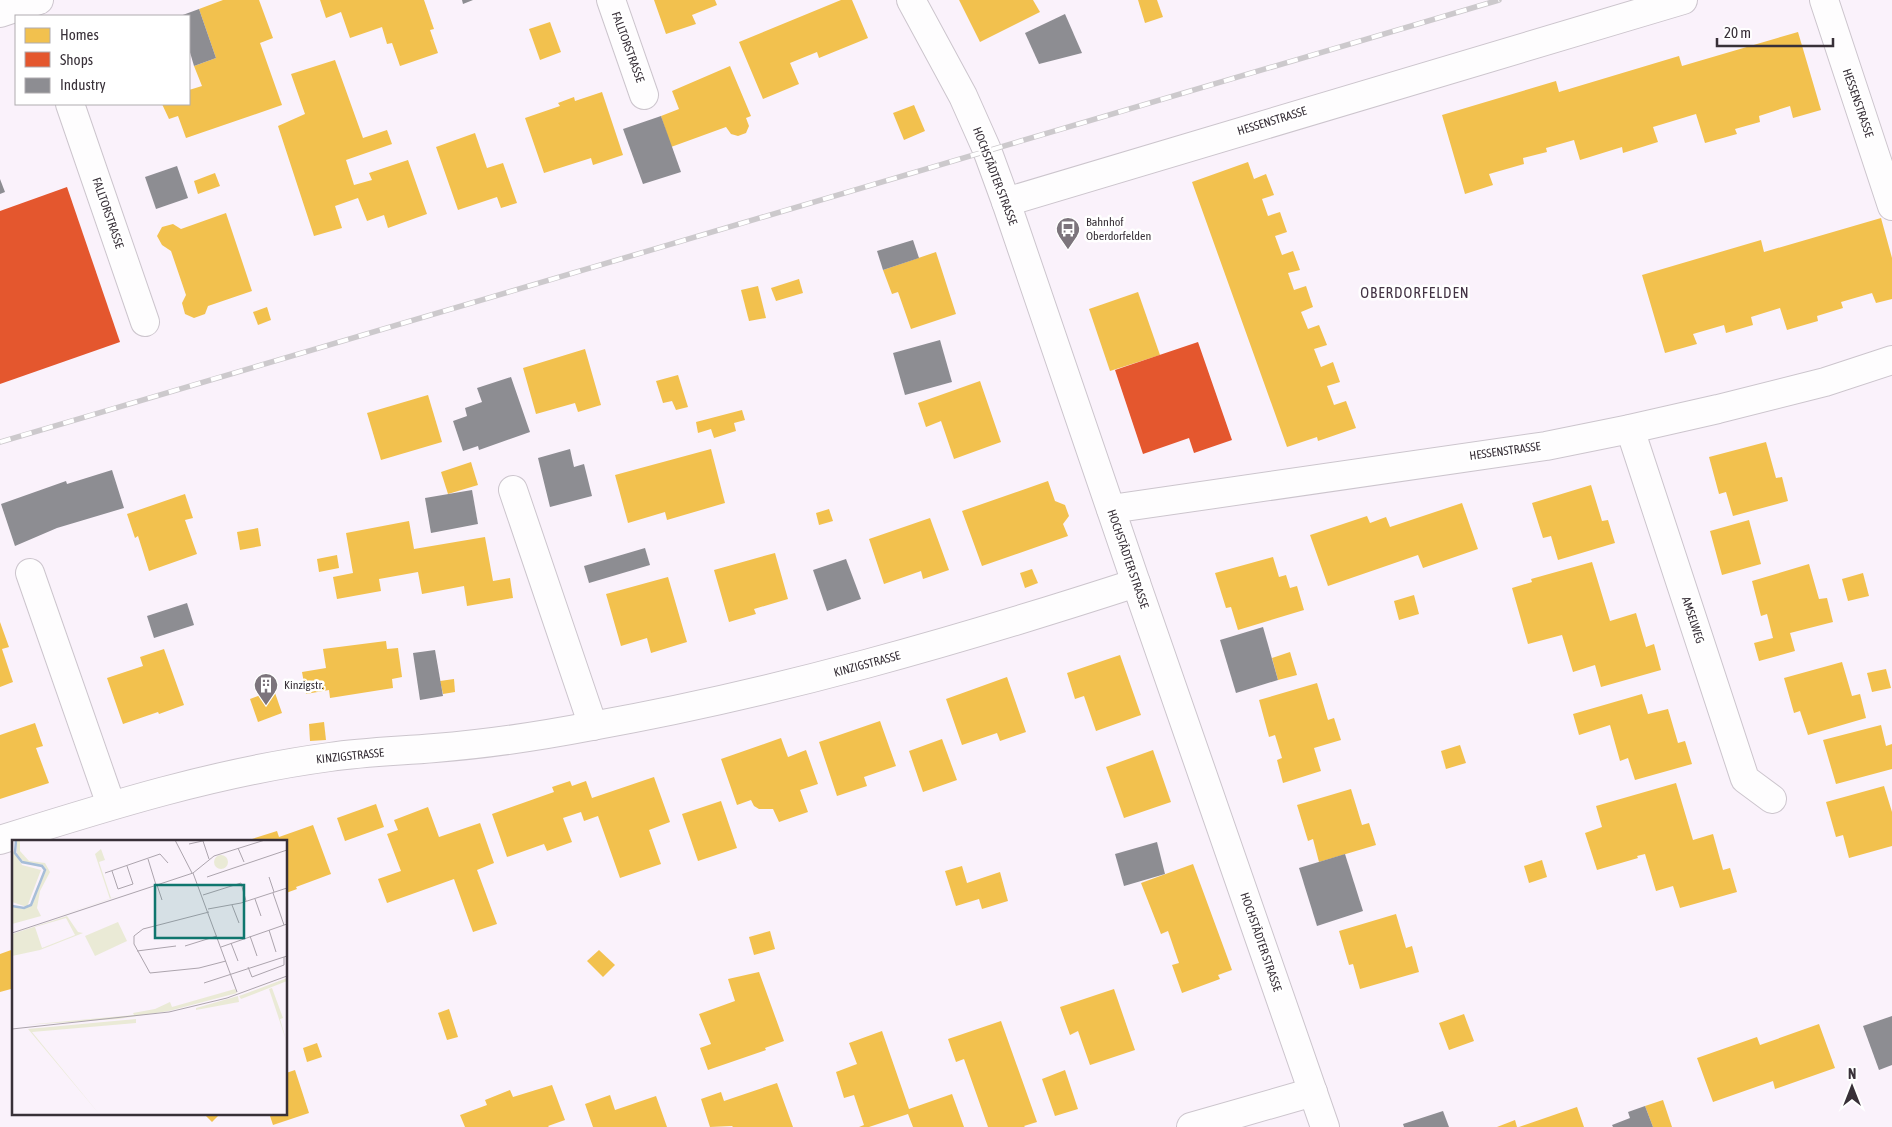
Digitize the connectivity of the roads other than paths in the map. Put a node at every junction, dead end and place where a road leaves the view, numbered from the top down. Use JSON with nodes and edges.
{"nodes":[{"id":1,"x":611,"y":0,"type":"edge"},
{"id":2,"x":911,"y":0,"type":"edge"},
{"id":3,"x":1683,"y":0,"type":"edge"},
{"id":4,"x":1824,"y":0,"type":"edge"},
{"id":5,"x":644,"y":95,"type":"dead end"},
{"id":6,"x":70,"y":105,"type":"edge"},
{"id":7,"x":1006,"y":202,"type":"junction"},
{"id":8,"x":1892,"y":206,"type":"edge"},
{"id":9,"x":145,"y":322,"type":"dead end"},
{"id":10,"x":1892,"y":360,"type":"edge"},
{"id":11,"x":1630,"y":429,"type":"junction"},
{"id":12,"x":513,"y":490,"type":"dead end"},
{"id":13,"x":1111,"y":508,"type":"junction"},
{"id":14,"x":30,"y":573,"type":"dead end"},
{"id":15,"x":1136,"y":583,"type":"junction"},
{"id":16,"x":593,"y":726,"type":"junction"},
{"id":17,"x":1772,"y":799,"type":"dead end"},
{"id":18,"x":111,"y":805,"type":"junction"},
{"id":19,"x":0,"y":840,"type":"edge"},
{"id":20,"x":1313,"y":1092,"type":"junction"},
{"id":21,"x":1191,"y":1127,"type":"edge"},
{"id":22,"x":1325,"y":1127,"type":"edge"}],
"edges":[{"from":1,"to":5,"type":"street","name":"FALLTORSTRASSE"},
{"from":2,"to":7,"type":"street","name":"HOCHSTÄDTER STRASSE"},
{"from":3,"to":7,"type":"street","name":"HESSENSTRASSE"},
{"from":4,"to":8,"type":"street","name":"HESSENSTRASSE"},
{"from":6,"to":9,"type":"street","name":"FALLTORSTRASSE"},
{"from":7,"to":13,"type":"street","name":"HOCHSTÄDTER STRASSE"},
{"from":10,"to":11,"type":"street","name":"HESSENSTRASSE"},
{"from":11,"to":13,"type":"street","name":"HESSENSTRASSE"},
{"from":11,"to":17,"type":"street","name":"AMSELWEG"},
{"from":12,"to":16,"type":"street"},
{"from":13,"to":15,"type":"street","name":"HOCHSTÄDTER STRASSE"},
{"from":14,"to":18,"type":"street"},
{"from":15,"to":16,"type":"street","name":"KINZIGSTRASSE"},
{"from":15,"to":20,"type":"street","name":"HOCHSTÄDTER STRASSE"},
{"from":16,"to":18,"type":"street","name":"KINZIGSTRASSE"},
{"from":18,"to":19,"type":"street","name":"KINZIGSTRASSE"},
{"from":20,"to":21,"type":"street"},
{"from":20,"to":22,"type":"street","name":"HOCHSTÄDTER STRASSE"}]}
